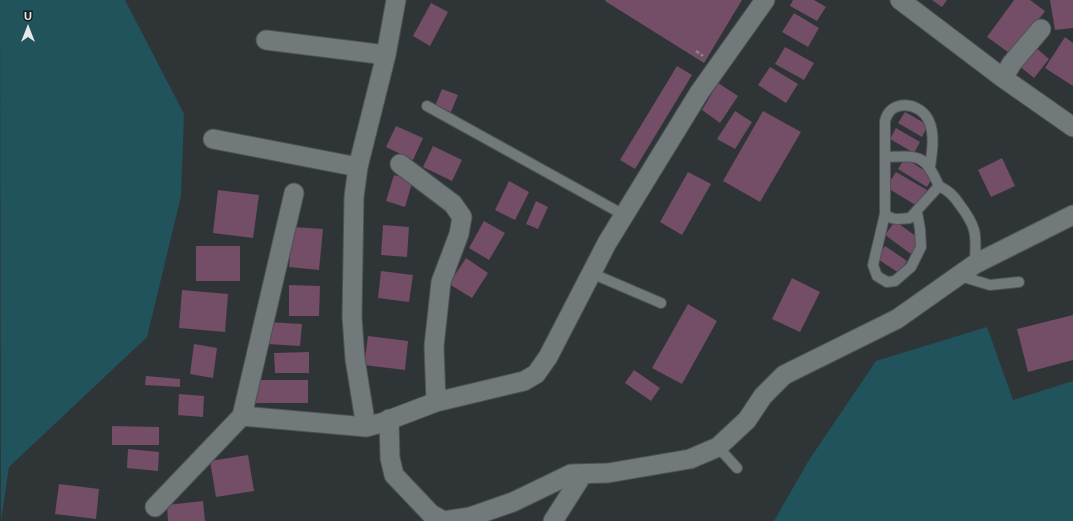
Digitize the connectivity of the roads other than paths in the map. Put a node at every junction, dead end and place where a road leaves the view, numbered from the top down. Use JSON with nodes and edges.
{"nodes":[{"id":1,"x":396,"y":0,"type":"edge"},
{"id":2,"x":765,"y":0,"type":"edge"},
{"id":3,"x":900,"y":0,"type":"edge"},
{"id":4,"x":1041,"y":28,"type":"dead end"},
{"id":5,"x":266,"y":40,"type":"dead end"},
{"id":6,"x":386,"y":55,"type":"junction"},
{"id":7,"x":1003,"y":78,"type":"junction"},
{"id":8,"x":427,"y":106,"type":"dead end"},
{"id":9,"x":1073,"y":127,"type":"edge"},
{"id":10,"x":213,"y":139,"type":"dead end"},
{"id":11,"x":885,"y":157,"type":"junction"},
{"id":12,"x":400,"y":164,"type":"dead end"},
{"id":13,"x":358,"y":166,"type":"junction"},
{"id":14,"x":930,"y":167,"type":"junction"},
{"id":15,"x":939,"y":186,"type":"junction"},
{"id":16,"x":294,"y":193,"type":"dead end"},
{"id":17,"x":917,"y":212,"type":"junction"},
{"id":18,"x":885,"y":214,"type":"junction"},
{"id":19,"x":1073,"y":214,"type":"edge"},
{"id":20,"x":624,"y":216,"type":"junction"},
{"id":21,"x":975,"y":264,"type":"junction"},
{"id":22,"x":591,"y":273,"type":"junction"},
{"id":23,"x":960,"y":276,"type":"junction"},
{"id":24,"x":1019,"y":282,"type":"dead end"},
{"id":25,"x":661,"y":303,"type":"dead end"},
{"id":26,"x":436,"y":402,"type":"junction"},
{"id":27,"x":242,"y":416,"type":"junction"},
{"id":28,"x":389,"y":419,"type":"junction"},
{"id":29,"x":366,"y":427,"type":"junction"},
{"id":30,"x":718,"y":447,"type":"junction"},
{"id":31,"x":737,"y":468,"type":"dead end"},
{"id":32,"x":583,"y":474,"type":"junction"},
{"id":33,"x":155,"y":507,"type":"dead end"},
{"id":34,"x":553,"y":521,"type":"edge"}],
"edges":[{"from":1,"to":6,"type":"street"},
{"from":2,"to":20,"type":"street"},
{"from":3,"to":7,"type":"street"},
{"from":4,"to":7,"type":"street"},
{"from":5,"to":6,"type":"street"},
{"from":6,"to":13,"type":"street"},
{"from":7,"to":9,"type":"street"},
{"from":8,"to":20,"type":"lane"},
{"from":10,"to":13,"type":"street"},
{"from":11,"to":14,"type":"lane"},
{"from":11,"to":14,"type":"lane"},
{"from":11,"to":18,"type":"lane"},
{"from":12,"to":26,"type":"street"},
{"from":13,"to":29,"type":"street"},
{"from":14,"to":15,"type":"lane"},
{"from":15,"to":17,"type":"lane"},
{"from":15,"to":21,"type":"lane"},
{"from":16,"to":27,"type":"street"},
{"from":17,"to":18,"type":"lane"},
{"from":17,"to":18,"type":"lane"},
{"from":19,"to":21,"type":"street"},
{"from":20,"to":22,"type":"street"},
{"from":21,"to":23,"type":"street"},
{"from":22,"to":25,"type":"lane"},
{"from":22,"to":26,"type":"street"},
{"from":23,"to":24,"type":"lane"},
{"from":23,"to":30,"type":"street"},
{"from":26,"to":28,"type":"street"},
{"from":27,"to":29,"type":"street"},
{"from":27,"to":33,"type":"street"},
{"from":28,"to":29,"type":"street"},
{"from":28,"to":32,"type":"street"},
{"from":30,"to":31,"type":"lane"},
{"from":30,"to":32,"type":"street"},
{"from":32,"to":34,"type":"street"}]}
